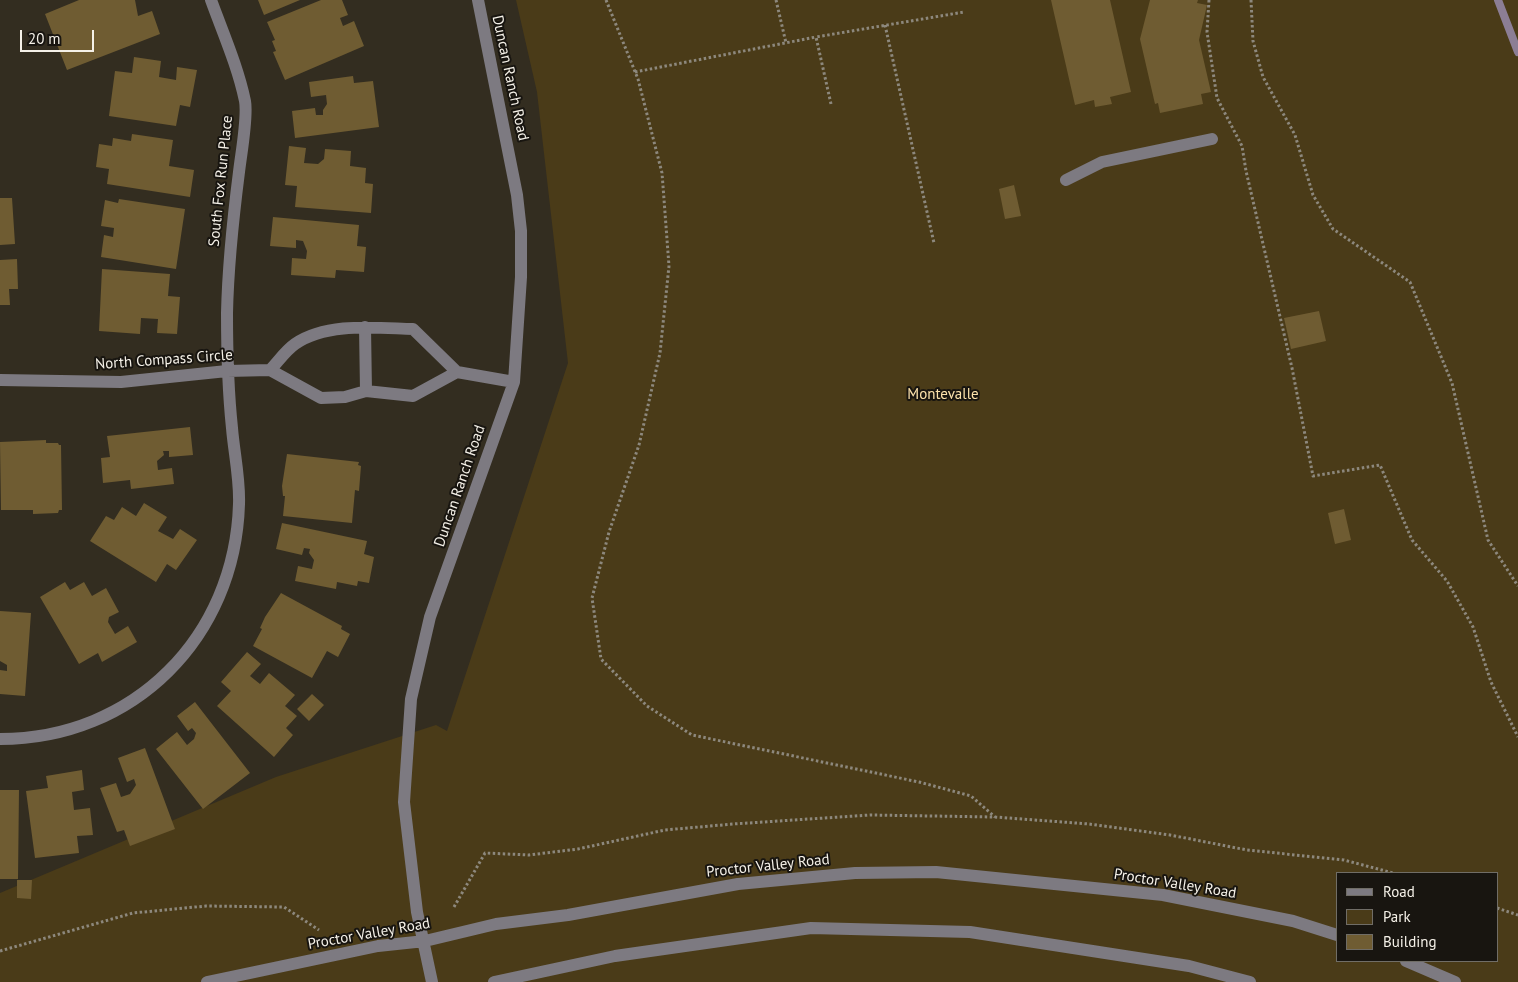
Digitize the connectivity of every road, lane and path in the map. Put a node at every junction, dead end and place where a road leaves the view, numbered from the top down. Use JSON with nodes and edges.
{"nodes":[{"id":1,"x":211,"y":0,"type":"edge"},
{"id":2,"x":478,"y":0,"type":"edge"},
{"id":3,"x":606,"y":0,"type":"edge"},
{"id":4,"x":776,"y":0,"type":"edge"},
{"id":5,"x":1208,"y":0,"type":"edge"},
{"id":6,"x":1251,"y":0,"type":"edge"},
{"id":7,"x":964,"y":12,"type":"dead end"},
{"id":8,"x":885,"y":25,"type":"junction"},
{"id":9,"x":816,"y":37,"type":"junction"},
{"id":10,"x":786,"y":43,"type":"junction"},
{"id":11,"x":635,"y":72,"type":"junction"},
{"id":12,"x":831,"y":104,"type":"dead end"},
{"id":13,"x":1212,"y":139,"type":"dead end"},
{"id":14,"x":1066,"y":180,"type":"dead end"},
{"id":15,"x":934,"y":243,"type":"dead end"},
{"id":16,"x":365,"y":327,"type":"junction"},
{"id":17,"x":270,"y":370,"type":"junction"},
{"id":18,"x":226,"y":371,"type":"junction"},
{"id":19,"x":457,"y":372,"type":"junction"},
{"id":20,"x":0,"y":380,"type":"edge"},
{"id":21,"x":514,"y":382,"type":"junction"},
{"id":22,"x":366,"y":391,"type":"junction"},
{"id":23,"x":1518,"y":586,"type":"edge"},
{"id":24,"x":1518,"y":737,"type":"edge"},
{"id":25,"x":0,"y":739,"type":"edge"},
{"id":26,"x":995,"y":817,"type":"junction"},
{"id":27,"x":1389,"y":872,"type":"edge"},
{"id":28,"x":454,"y":907,"type":"dead end"},
{"id":29,"x":1498,"y":908,"type":"edge"},
{"id":30,"x":1518,"y":915,"type":"edge"},
{"id":31,"x":319,"y":930,"type":"dead end"},
{"id":32,"x":1336,"y":935,"type":"edge"},
{"id":33,"x":424,"y":941,"type":"junction"},
{"id":34,"x":0,"y":951,"type":"edge"},
{"id":35,"x":1408,"y":962,"type":"edge"},
{"id":36,"x":207,"y":982,"type":"edge"},
{"id":37,"x":432,"y":982,"type":"edge"},
{"id":38,"x":494,"y":982,"type":"edge"},
{"id":39,"x":1250,"y":982,"type":"edge"},
{"id":40,"x":1455,"y":982,"type":"edge"}],
"edges":[{"from":1,"to":18,"type":"street","name":"South Fox Run Place"},
{"from":2,"to":21,"type":"street","name":"Duncan Ranch Road"},
{"from":3,"to":11,"type":"path"},
{"from":4,"to":10,"type":"path"},
{"from":5,"to":24,"type":"path"},
{"from":6,"to":23,"type":"path"},
{"from":7,"to":8,"type":"path"},
{"from":8,"to":9,"type":"path"},
{"from":8,"to":15,"type":"path"},
{"from":9,"to":10,"type":"path"},
{"from":9,"to":12,"type":"path"},
{"from":10,"to":11,"type":"path"},
{"from":11,"to":26,"type":"path"},
{"from":13,"to":14,"type":"street"},
{"from":16,"to":17,"type":"street"},
{"from":16,"to":19,"type":"street"},
{"from":16,"to":22,"type":"street"},
{"from":17,"to":18,"type":"street","name":"North Compass Circle"},
{"from":17,"to":22,"type":"street"},
{"from":18,"to":20,"type":"street","name":"North Compass Circle"},
{"from":18,"to":25,"type":"street","name":"South Fox Run Place"},
{"from":19,"to":21,"type":"street"},
{"from":19,"to":22,"type":"street"},
{"from":21,"to":33,"type":"street","name":"Duncan Ranch Road"},
{"from":26,"to":27,"type":"path"},
{"from":26,"to":28,"type":"path"},
{"from":29,"to":30,"type":"path"},
{"from":31,"to":34,"type":"path"},
{"from":32,"to":33,"type":"street","name":"Proctor Valley Road"},
{"from":33,"to":36,"type":"street","name":"Proctor Valley Road"},
{"from":33,"to":37,"type":"street","name":"Duncan Ranch Road"},
{"from":35,"to":40,"type":"street"},
{"from":38,"to":39,"type":"street"}]}
